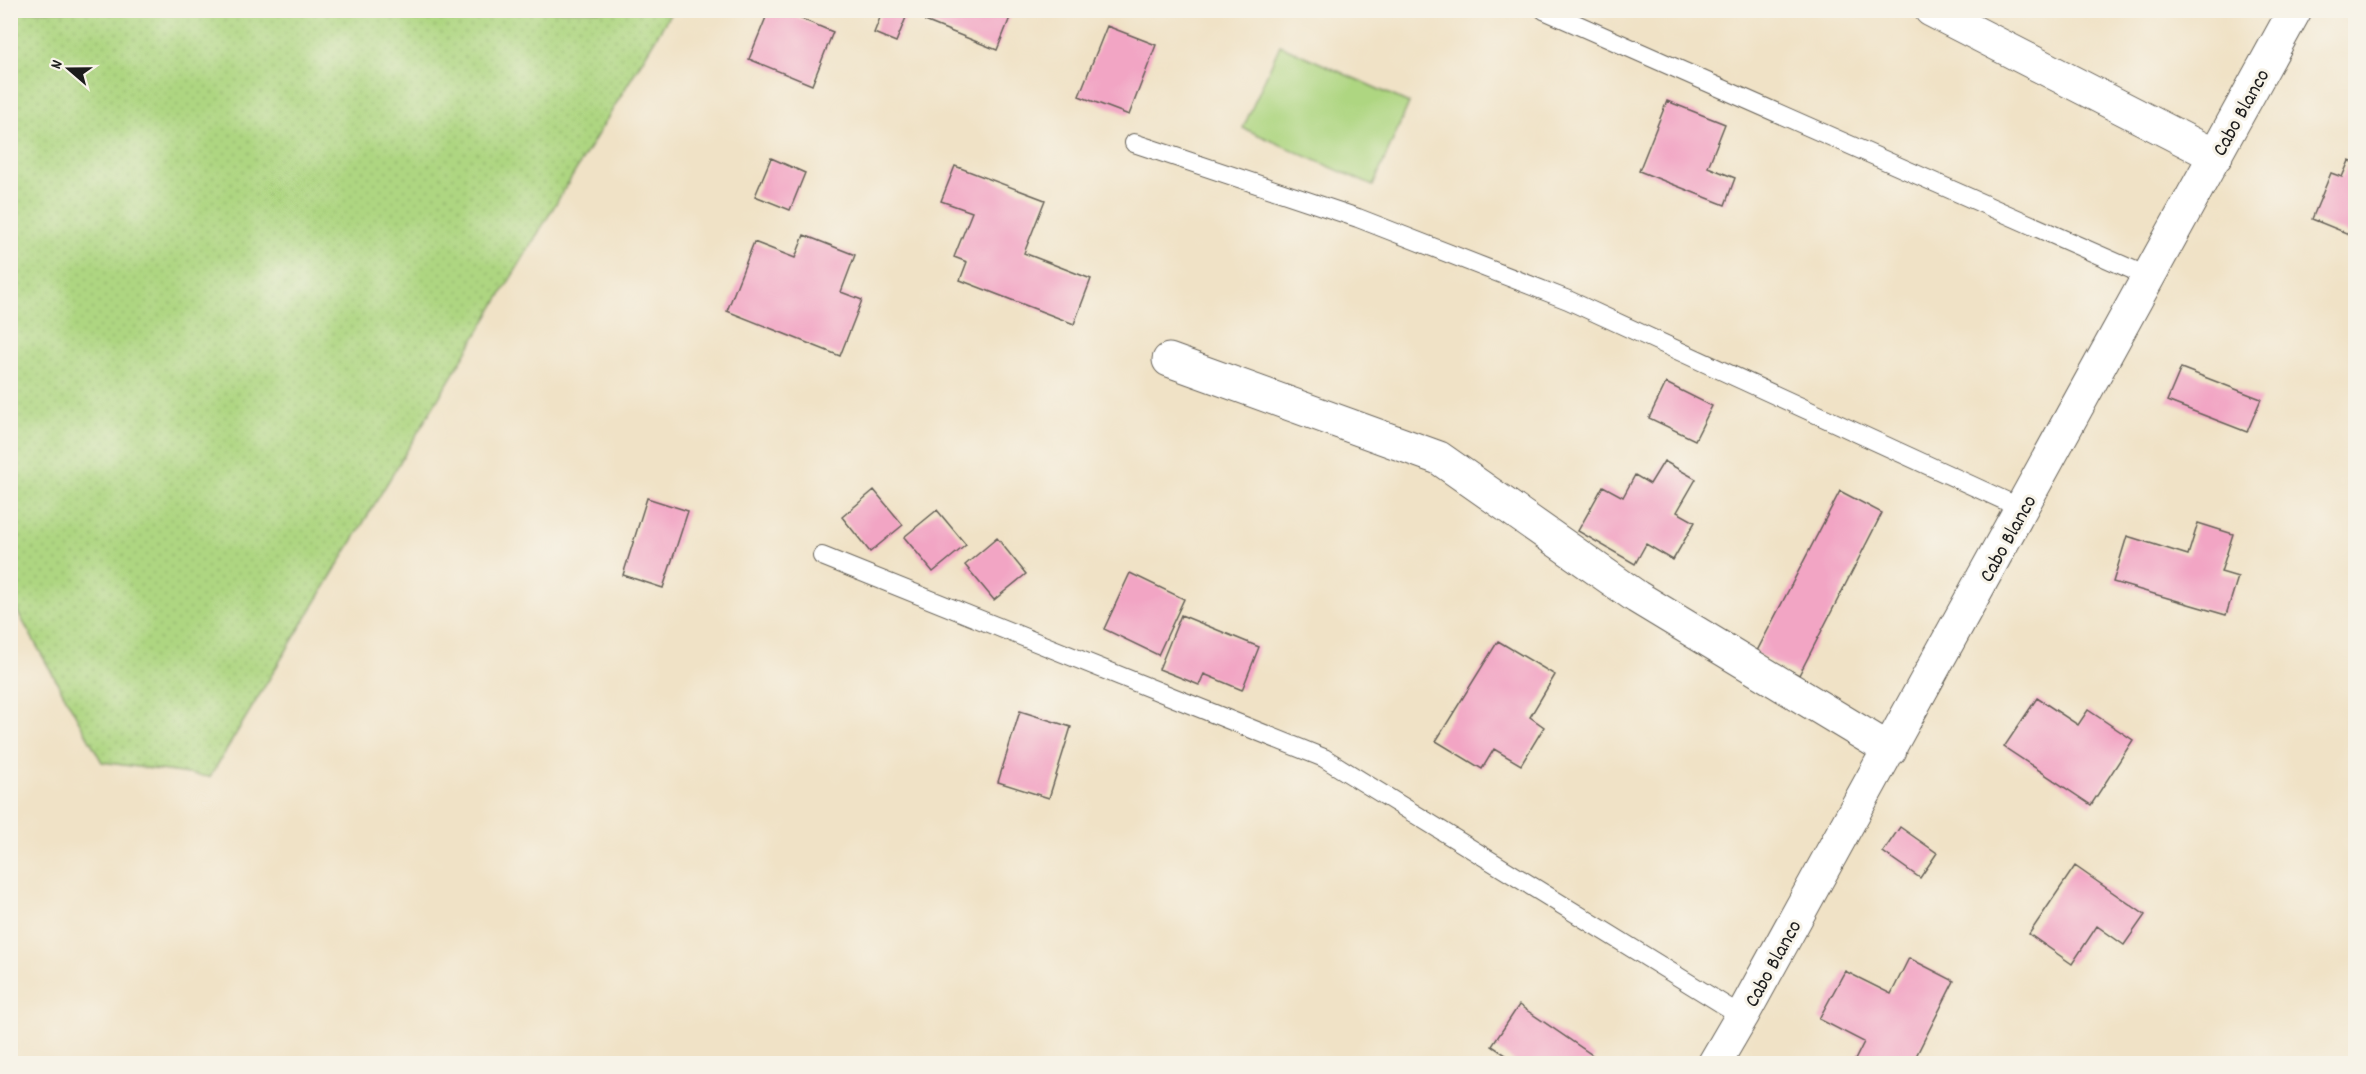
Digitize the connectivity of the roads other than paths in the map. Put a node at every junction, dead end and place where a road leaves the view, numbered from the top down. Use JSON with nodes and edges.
{"nodes":[{"id":1,"x":1544,"y":10,"type":"edge"},
{"id":2,"x":1931,"y":10,"type":"edge"},
{"id":3,"x":2295,"y":10,"type":"edge"},
{"id":4,"x":1134,"y":143,"type":"dead end"},
{"id":5,"x":2216,"y":156,"type":"junction"},
{"id":6,"x":2150,"y":278,"type":"junction"},
{"id":7,"x":1168,"y":360,"type":"dead end"},
{"id":8,"x":2023,"y":509,"type":"junction"},
{"id":9,"x":822,"y":556,"type":"dead end"},
{"id":10,"x":1890,"y":750,"type":"junction"},
{"id":11,"x":1742,"y":1016,"type":"junction"},
{"id":12,"x":1719,"y":1062,"type":"edge"}],
"edges":[{"from":1,"to":6,"type":"lane"},
{"from":2,"to":5,"type":"street"},
{"from":3,"to":5,"type":"street","name":"Cabo Blanco"},
{"from":4,"to":8,"type":"lane"},
{"from":5,"to":6,"type":"street","name":"Cabo Blanco"},
{"from":6,"to":8,"type":"street","name":"Cabo Blanco"},
{"from":7,"to":10,"type":"street"},
{"from":8,"to":10,"type":"street","name":"Cabo Blanco"},
{"from":9,"to":11,"type":"lane"},
{"from":10,"to":11,"type":"street","name":"Cabo Blanco"},
{"from":11,"to":12,"type":"street","name":"Cabo Blanco"}]}
